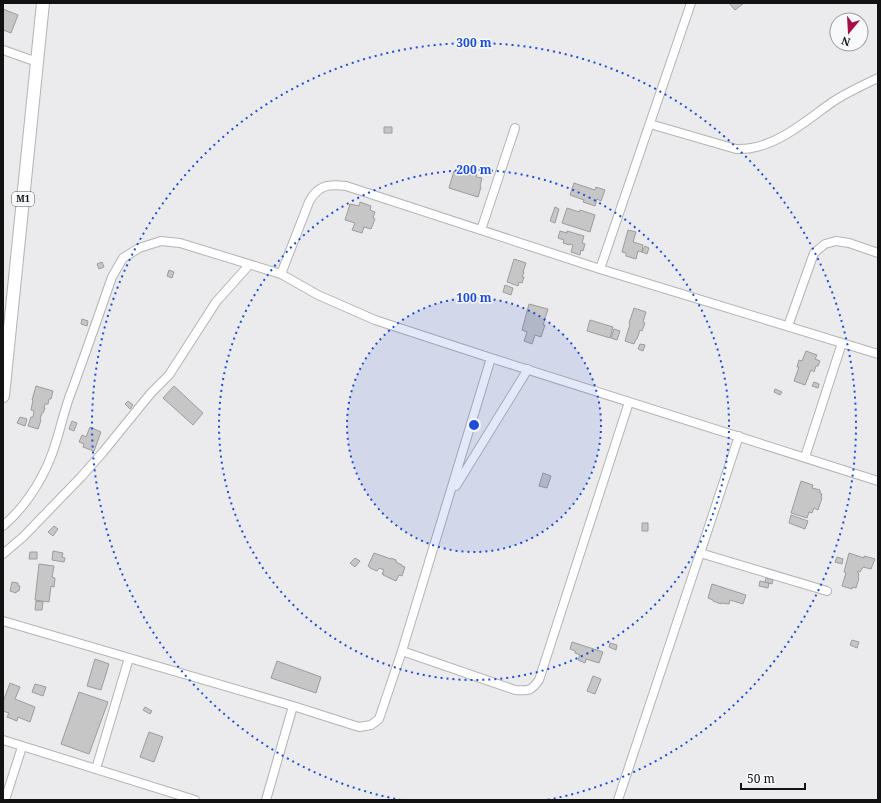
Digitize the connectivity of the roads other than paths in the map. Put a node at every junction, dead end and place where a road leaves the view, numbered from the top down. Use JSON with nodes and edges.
{"nodes":[{"id":1,"x":43,"y":3,"type":"edge"},
{"id":2,"x":690,"y":3,"type":"edge"},
{"id":3,"x":3,"y":50,"type":"edge"},
{"id":4,"x":37,"y":62,"type":"junction"},
{"id":5,"x":878,"y":78,"type":"edge"},
{"id":6,"x":650,"y":124,"type":"junction"},
{"id":7,"x":515,"y":128,"type":"dead end"},
{"id":8,"x":481,"y":230,"type":"junction"},
{"id":9,"x":878,"y":253,"type":"edge"},
{"id":10,"x":249,"y":265,"type":"junction"},
{"id":11,"x":600,"y":269,"type":"junction"},
{"id":12,"x":280,"y":274,"type":"junction"},
{"id":13,"x":788,"y":326,"type":"junction"},
{"id":14,"x":842,"y":343,"type":"junction"},
{"id":15,"x":878,"y":354,"type":"edge"},
{"id":16,"x":491,"y":358,"type":"junction"},
{"id":17,"x":528,"y":369,"type":"junction"},
{"id":18,"x":3,"y":396,"type":"edge"},
{"id":19,"x":629,"y":402,"type":"junction"},
{"id":20,"x":739,"y":436,"type":"junction"},
{"id":21,"x":805,"y":457,"type":"junction"},
{"id":22,"x":878,"y":480,"type":"edge"},
{"id":23,"x":449,"y":497,"type":"junction"},
{"id":24,"x":3,"y":526,"type":"edge"},
{"id":25,"x":700,"y":553,"type":"junction"},
{"id":26,"x":3,"y":554,"type":"edge"},
{"id":27,"x":827,"y":591,"type":"dead end"},
{"id":28,"x":3,"y":621,"type":"edge"},
{"id":29,"x":402,"y":651,"type":"junction"},
{"id":30,"x":129,"y":658,"type":"junction"},
{"id":31,"x":293,"y":706,"type":"junction"},
{"id":32,"x":3,"y":740,"type":"edge"},
{"id":33,"x":22,"y":747,"type":"junction"},
{"id":34,"x":96,"y":769,"type":"junction"},
{"id":35,"x":5,"y":800,"type":"edge"},
{"id":36,"x":195,"y":800,"type":"edge"},
{"id":37,"x":266,"y":800,"type":"edge"},
{"id":38,"x":618,"y":800,"type":"edge"}],
"edges":[{"from":1,"to":4,"type":"highway","number":"M1"},
{"from":2,"to":6,"type":"street"},
{"from":3,"to":4,"type":"street"},
{"from":4,"to":18,"type":"highway","number":"M1"},
{"from":5,"to":6,"type":"street"},
{"from":6,"to":11,"type":"street"},
{"from":7,"to":8,"type":"street"},
{"from":8,"to":11,"type":"street"},
{"from":8,"to":12,"type":"street"},
{"from":9,"to":13,"type":"street"},
{"from":10,"to":12,"type":"street"},
{"from":10,"to":24,"type":"street"},
{"from":10,"to":26,"type":"street"},
{"from":11,"to":13,"type":"street"},
{"from":12,"to":16,"type":"street"},
{"from":13,"to":14,"type":"street"},
{"from":14,"to":15,"type":"street"},
{"from":14,"to":21,"type":"street"},
{"from":16,"to":17,"type":"street"},
{"from":16,"to":23,"type":"street"},
{"from":17,"to":19,"type":"street"},
{"from":17,"to":23,"type":"street"},
{"from":19,"to":20,"type":"street"},
{"from":19,"to":29,"type":"street"},
{"from":20,"to":21,"type":"street"},
{"from":20,"to":25,"type":"street"},
{"from":21,"to":22,"type":"street"},
{"from":23,"to":29,"type":"street"},
{"from":25,"to":27,"type":"street"},
{"from":25,"to":38,"type":"street"},
{"from":28,"to":30,"type":"street"},
{"from":29,"to":31,"type":"street"},
{"from":30,"to":31,"type":"street"},
{"from":30,"to":34,"type":"street"},
{"from":31,"to":37,"type":"street"},
{"from":32,"to":33,"type":"street"},
{"from":33,"to":34,"type":"street"},
{"from":33,"to":35,"type":"street"},
{"from":34,"to":36,"type":"street"}]}
